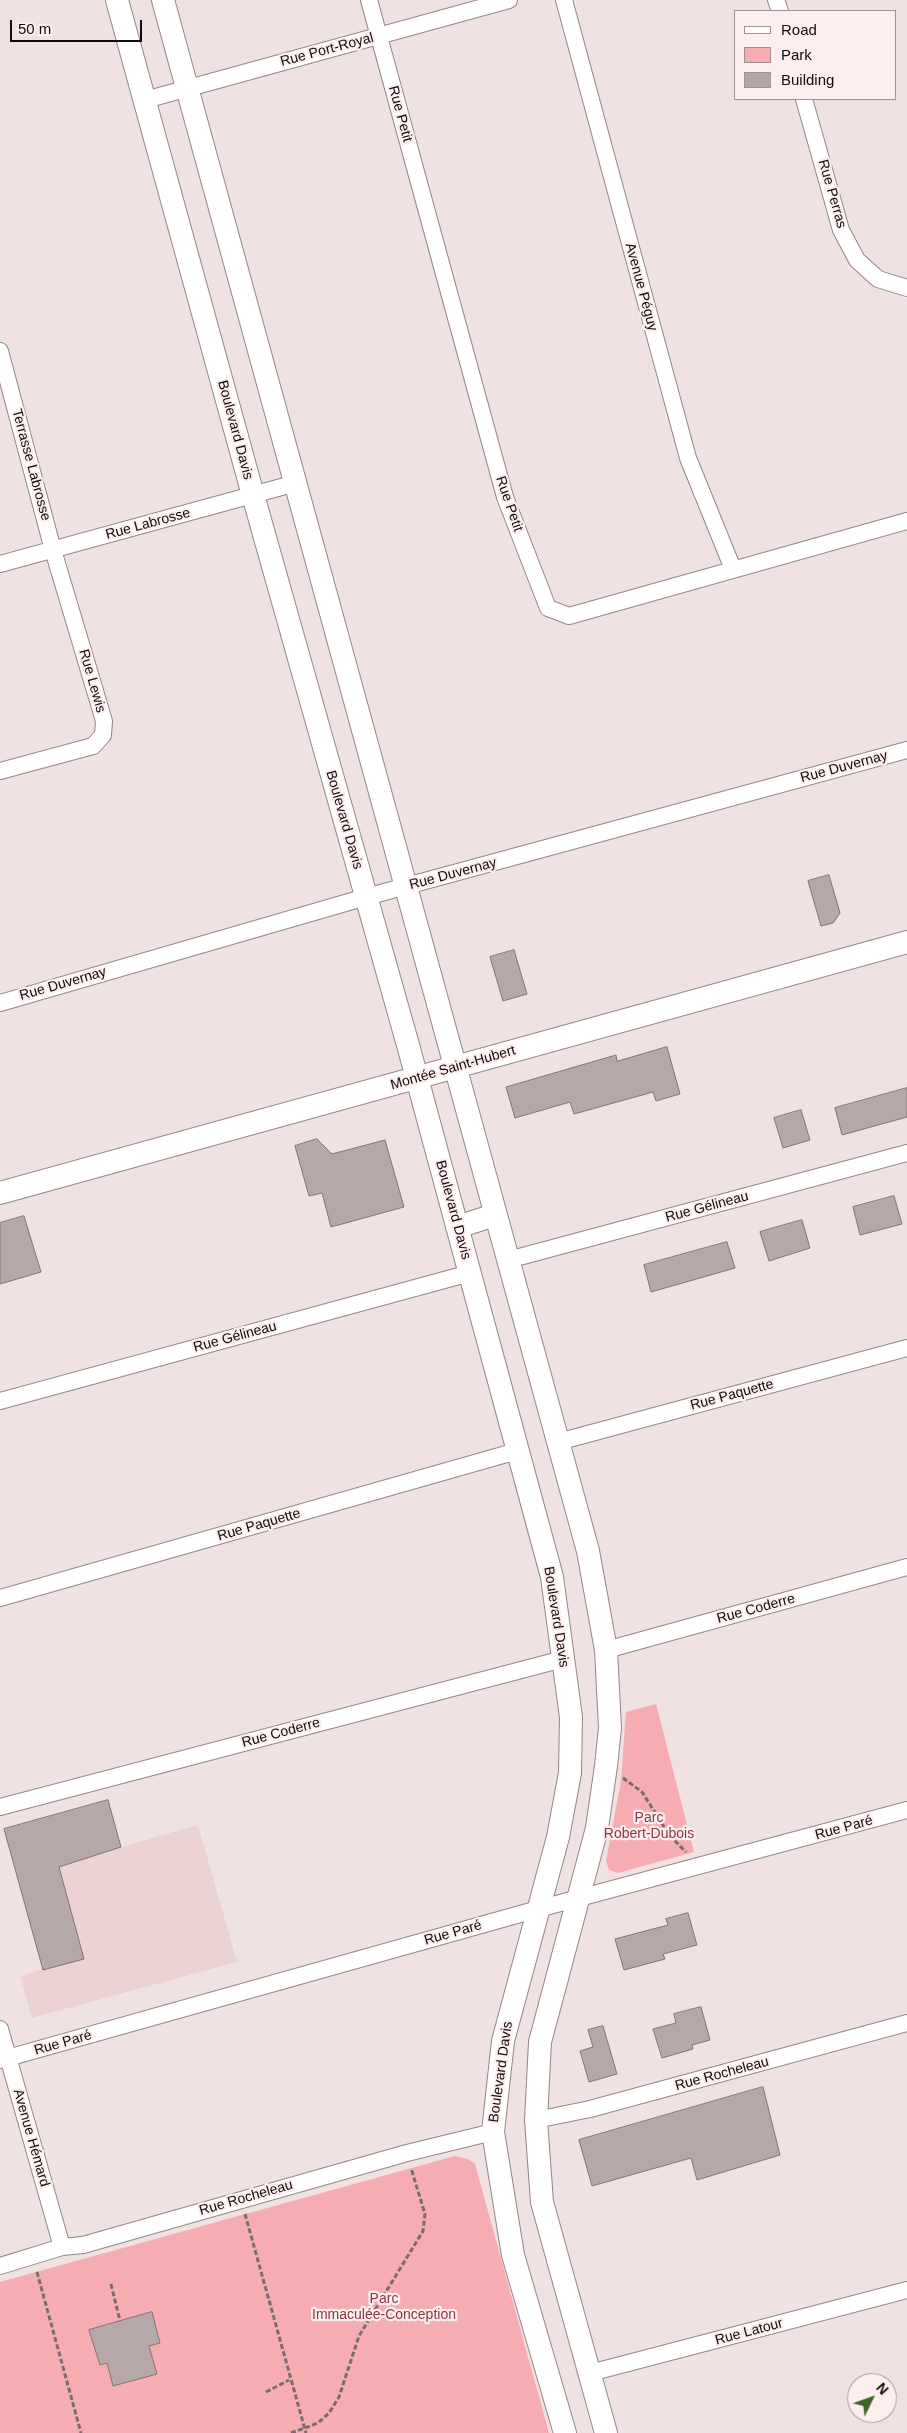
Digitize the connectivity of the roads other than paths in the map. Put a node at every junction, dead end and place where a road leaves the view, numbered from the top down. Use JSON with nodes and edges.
{"nodes":[{"id":1,"x":117,"y":0,"type":"edge"},
{"id":2,"x":163,"y":0,"type":"edge"},
{"id":3,"x":369,"y":0,"type":"edge"},
{"id":4,"x":509,"y":0,"type":"edge"},
{"id":5,"x":564,"y":0,"type":"edge"},
{"id":6,"x":378,"y":36,"type":"junction"},
{"id":7,"x":187,"y":88,"type":"junction"},
{"id":8,"x":145,"y":100,"type":"junction"},
{"id":9,"x":804,"y":100,"type":"edge"},
{"id":10,"x":907,"y":288,"type":"edge"},
{"id":11,"x":0,"y":351,"type":"edge"},
{"id":12,"x":296,"y":482,"type":"junction"},
{"id":13,"x":252,"y":495,"type":"junction"},
{"id":14,"x":907,"y":521,"type":"edge"},
{"id":15,"x":53,"y":550,"type":"junction"},
{"id":16,"x":0,"y":564,"type":"edge"},
{"id":17,"x":733,"y":569,"type":"junction"},
{"id":18,"x":907,"y":750,"type":"edge"},
{"id":19,"x":0,"y":771,"type":"edge"},
{"id":20,"x":407,"y":886,"type":"junction"},
{"id":21,"x":366,"y":897,"type":"junction"},
{"id":22,"x":907,"y":942,"type":"edge"},
{"id":23,"x":0,"y":1003,"type":"edge"},
{"id":24,"x":455,"y":1067,"type":"junction"},
{"id":25,"x":416,"y":1079,"type":"junction"},
{"id":26,"x":907,"y":1153,"type":"edge"},
{"id":27,"x":0,"y":1193,"type":"edge"},
{"id":28,"x":495,"y":1215,"type":"junction"},
{"id":29,"x":457,"y":1227,"type":"junction"},
{"id":30,"x":508,"y":1260,"type":"junction"},
{"id":31,"x":470,"y":1273,"type":"junction"},
{"id":32,"x":907,"y":1348,"type":"edge"},
{"id":33,"x":0,"y":1401,"type":"edge"},
{"id":34,"x":558,"y":1442,"type":"junction"},
{"id":35,"x":517,"y":1451,"type":"junction"},
{"id":36,"x":907,"y":1567,"type":"edge"},
{"id":37,"x":0,"y":1598,"type":"edge"},
{"id":38,"x":606,"y":1650,"type":"junction"},
{"id":39,"x":563,"y":1659,"type":"junction"},
{"id":40,"x":0,"y":1808,"type":"edge"},
{"id":41,"x":907,"y":1810,"type":"edge"},
{"id":42,"x":578,"y":1900,"type":"junction"},
{"id":43,"x":538,"y":1909,"type":"junction"},
{"id":44,"x":907,"y":2023,"type":"edge"},
{"id":45,"x":0,"y":2029,"type":"edge"},
{"id":46,"x":4,"y":2059,"type":"edge"},
{"id":47,"x":536,"y":2120,"type":"junction"},
{"id":48,"x":492,"y":2132,"type":"junction"},
{"id":49,"x":62,"y":2247,"type":"junction"},
{"id":50,"x":0,"y":2266,"type":"edge"},
{"id":51,"x":907,"y":2290,"type":"edge"},
{"id":52,"x":590,"y":2373,"type":"junction"},
{"id":53,"x":565,"y":2433,"type":"edge"},
{"id":54,"x":606,"y":2433,"type":"edge"}],
"edges":[{"from":1,"to":8,"type":"street","name":"Boulevard Davis"},
{"from":2,"to":7,"type":"street"},
{"from":3,"to":6,"type":"street","name":"Rue Petit"},
{"from":4,"to":6,"type":"street","name":"Rue Port-Royal"},
{"from":5,"to":17,"type":"street","name":"Avenue Péguy"},
{"from":6,"to":7,"type":"street","name":"Rue Port-Royal"},
{"from":6,"to":17,"type":"street","name":"Rue Petit"},
{"from":7,"to":8,"type":"street","name":"Rue Port-Royal"},
{"from":7,"to":12,"type":"street"},
{"from":8,"to":13,"type":"street","name":"Boulevard Davis"},
{"from":9,"to":10,"type":"street","name":"Rue Perras"},
{"from":11,"to":15,"type":"street","name":"Terrasse Labrosse"},
{"from":12,"to":13,"type":"street","name":"Rue Labrosse"},
{"from":12,"to":20,"type":"street"},
{"from":13,"to":15,"type":"street","name":"Rue Labrosse"},
{"from":13,"to":21,"type":"street","name":"Boulevard Davis"},
{"from":14,"to":17,"type":"street","name":"Rue Petit"},
{"from":15,"to":16,"type":"street","name":"Rue Labrosse"},
{"from":15,"to":19,"type":"street","name":"Rue Lewis"},
{"from":18,"to":20,"type":"street","name":"Rue Duvernay"},
{"from":20,"to":21,"type":"street","name":"Rue Duvernay"},
{"from":20,"to":24,"type":"street"},
{"from":21,"to":23,"type":"street","name":"Rue Duvernay"},
{"from":21,"to":25,"type":"street","name":"Boulevard Davis"},
{"from":22,"to":24,"type":"street","name":"Montée Saint-Hubert"},
{"from":24,"to":25,"type":"street","name":"Montée Saint-Hubert"},
{"from":24,"to":28,"type":"street"},
{"from":25,"to":27,"type":"street","name":"Montée Saint-Hubert"},
{"from":25,"to":29,"type":"street","name":"Boulevard Davis"},
{"from":26,"to":30,"type":"street","name":"Rue Gélineau"},
{"from":28,"to":29,"type":"street"},
{"from":28,"to":30,"type":"street"},
{"from":29,"to":31,"type":"street","name":"Boulevard Davis"},
{"from":30,"to":34,"type":"street"},
{"from":31,"to":33,"type":"street","name":"Rue Gélineau"},
{"from":31,"to":35,"type":"street","name":"Boulevard Davis"},
{"from":32,"to":34,"type":"street","name":"Rue Paquette"},
{"from":34,"to":38,"type":"street"},
{"from":35,"to":37,"type":"street","name":"Rue Paquette"},
{"from":35,"to":39,"type":"street","name":"Boulevard Davis"},
{"from":36,"to":38,"type":"street","name":"Rue Coderre"},
{"from":38,"to":42,"type":"street"},
{"from":39,"to":40,"type":"street","name":"Rue Coderre"},
{"from":39,"to":43,"type":"street","name":"Boulevard Davis"},
{"from":41,"to":42,"type":"street","name":"Rue Paré"},
{"from":42,"to":43,"type":"street","name":"Rue Paré"},
{"from":42,"to":47,"type":"street"},
{"from":43,"to":46,"type":"street","name":"Rue Paré"},
{"from":43,"to":48,"type":"street","name":"Boulevard Davis"},
{"from":44,"to":47,"type":"street","name":"Rue Rocheleau"},
{"from":45,"to":46,"type":"street","name":"Avenue Hémard"},
{"from":46,"to":49,"type":"street","name":"Avenue Hémard"},
{"from":47,"to":52,"type":"street"},
{"from":48,"to":49,"type":"street","name":"Rue Rocheleau"},
{"from":48,"to":53,"type":"street","name":"Boulevard Davis"},
{"from":49,"to":50,"type":"street","name":"Rue Rocheleau"},
{"from":51,"to":52,"type":"street","name":"Rue Latour"},
{"from":52,"to":54,"type":"street"}]}
